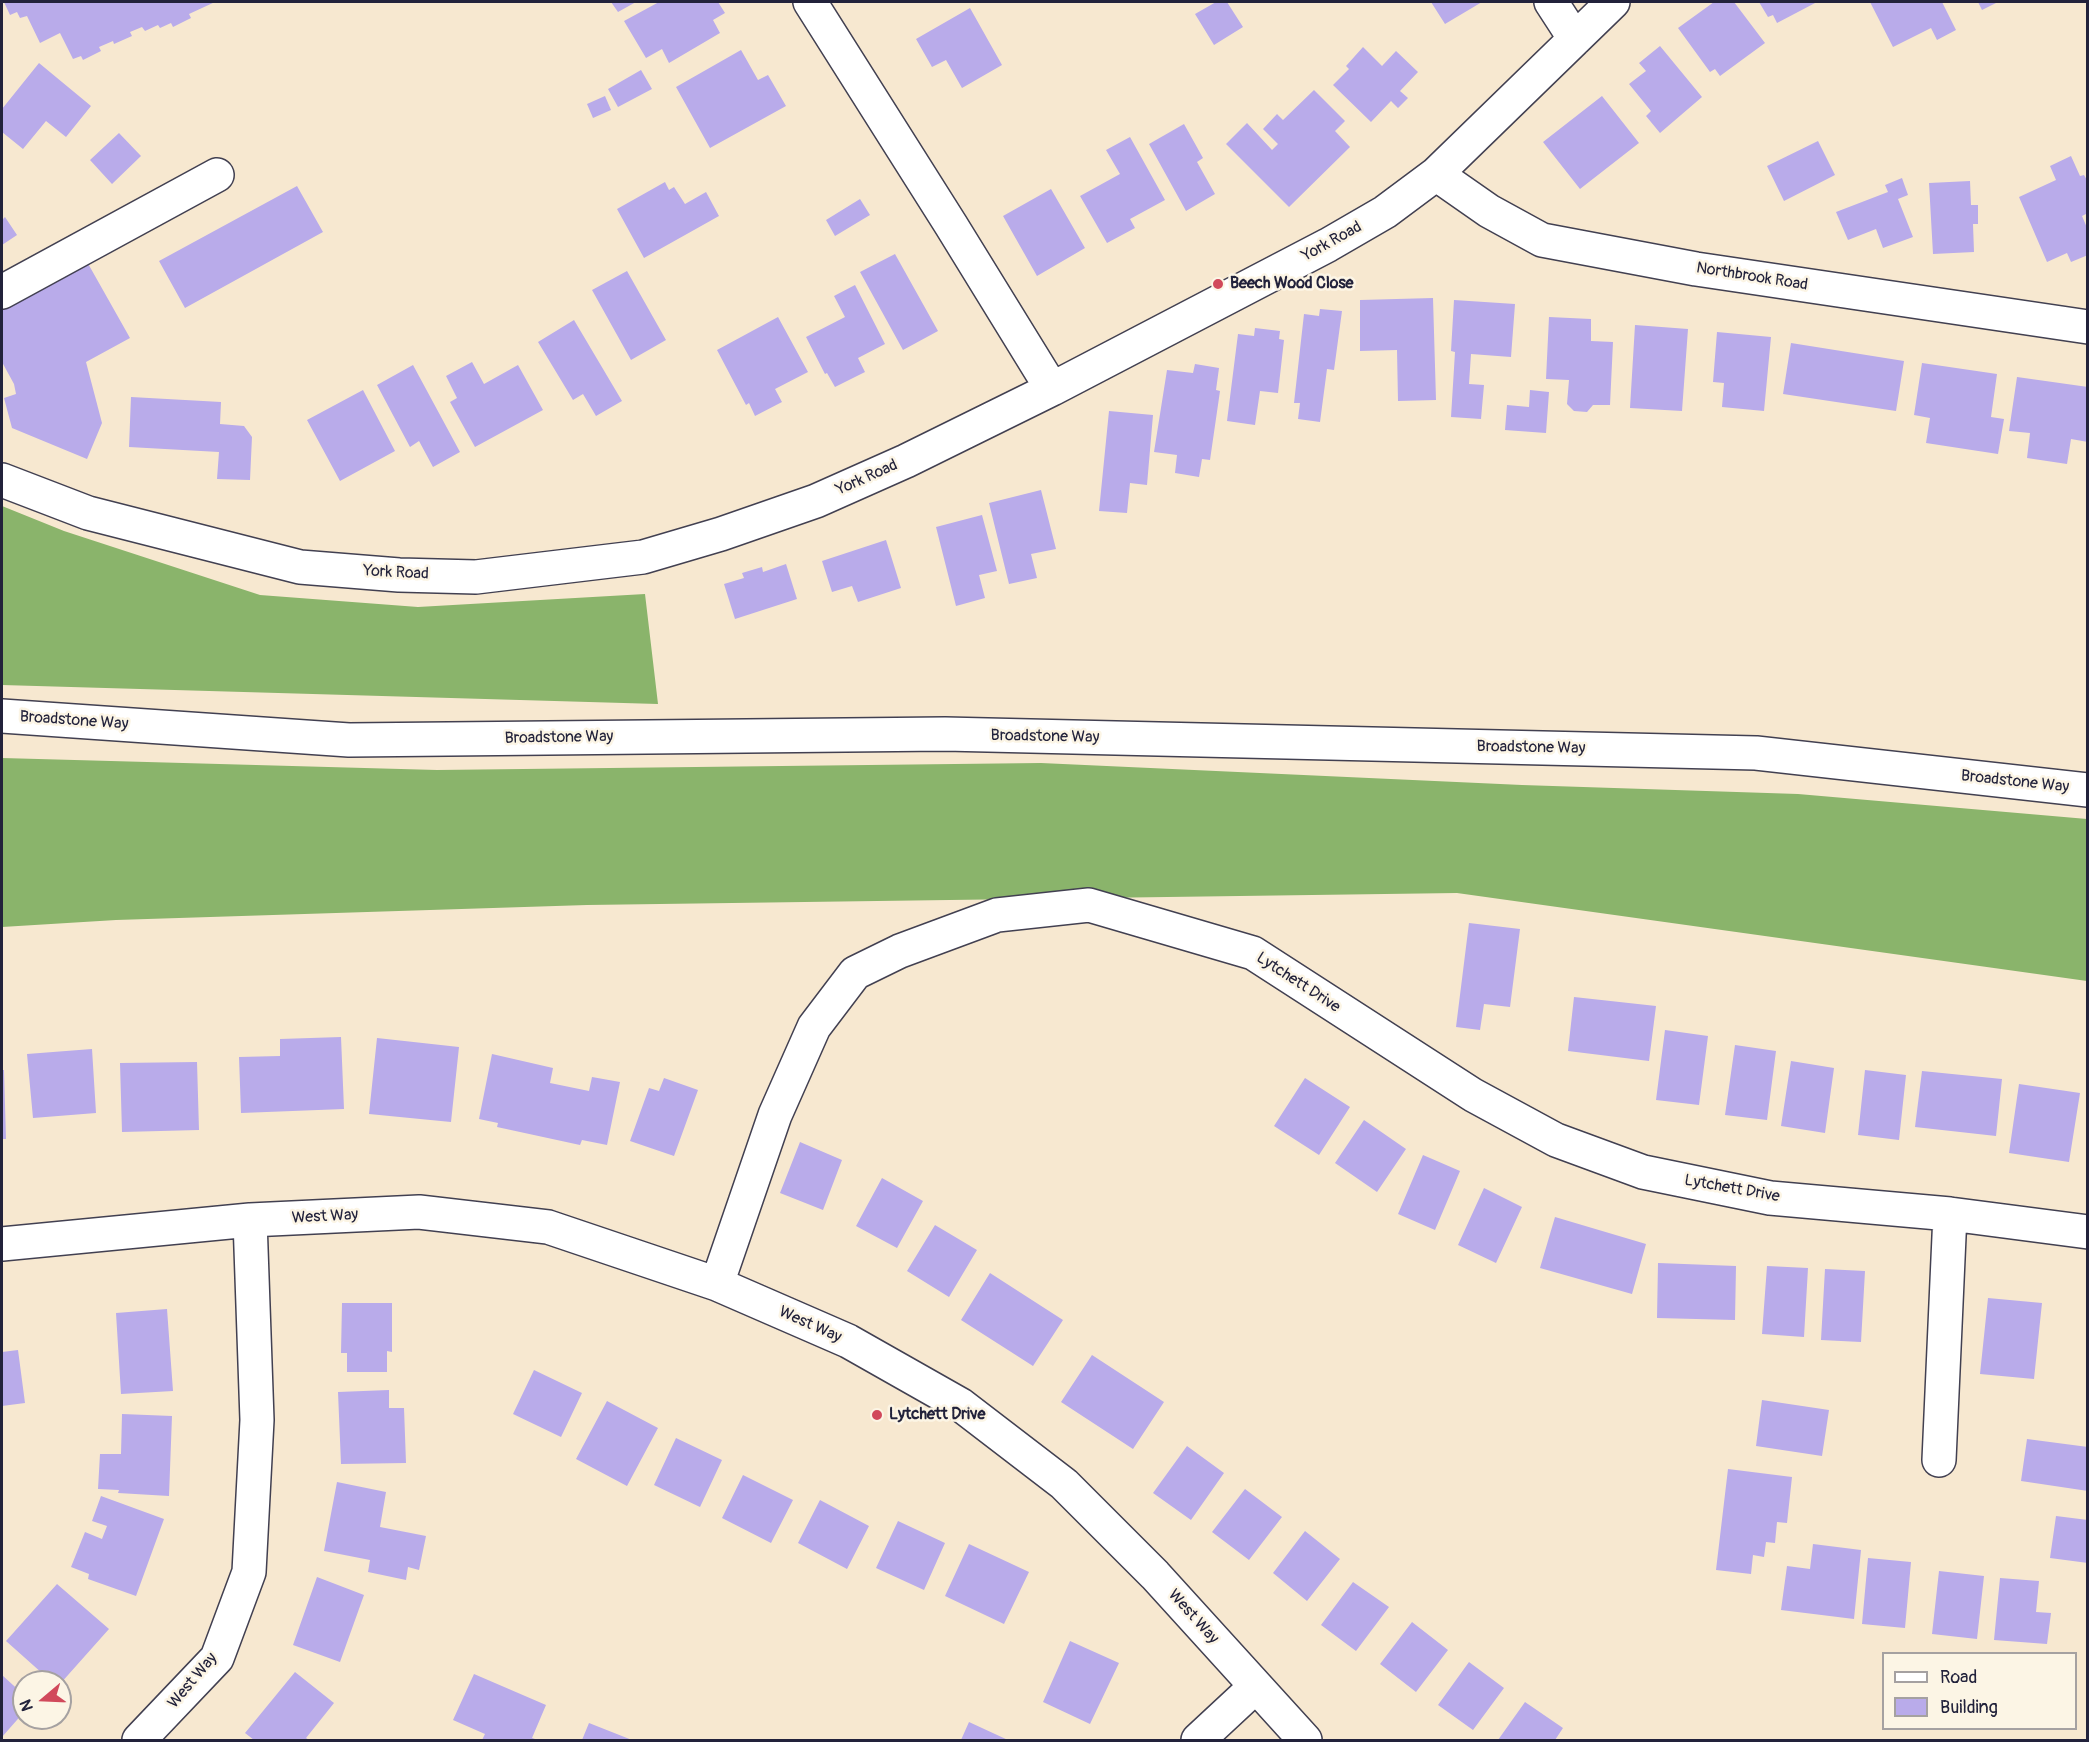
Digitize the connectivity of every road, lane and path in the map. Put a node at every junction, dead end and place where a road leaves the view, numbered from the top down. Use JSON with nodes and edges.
{"nodes":[{"id":1,"x":810,"y":2,"type":"edge"},
{"id":2,"x":1551,"y":2,"type":"edge"},
{"id":3,"x":1613,"y":2,"type":"edge"},
{"id":4,"x":1575,"y":39,"type":"junction"},
{"id":5,"x":1436,"y":174,"type":"junction"},
{"id":6,"x":217,"y":175,"type":"dead end"},
{"id":7,"x":2,"y":292,"type":"edge"},
{"id":8,"x":2088,"y":327,"type":"edge"},
{"id":9,"x":1052,"y":389,"type":"junction"},
{"id":10,"x":2,"y":480,"type":"edge"},
{"id":11,"x":2,"y":716,"type":"edge"},
{"id":12,"x":2088,"y":790,"type":"edge"},
{"id":13,"x":1950,"y":1214,"type":"junction"},
{"id":14,"x":250,"y":1220,"type":"junction"},
{"id":15,"x":2088,"y":1232,"type":"edge"},
{"id":16,"x":2,"y":1244,"type":"edge"},
{"id":17,"x":717,"y":1284,"type":"junction"},
{"id":18,"x":1939,"y":1460,"type":"dead end"},
{"id":19,"x":1255,"y":1687,"type":"junction"},
{"id":20,"x":139,"y":1740,"type":"edge"},
{"id":21,"x":1198,"y":1740,"type":"edge"},
{"id":22,"x":1305,"y":1740,"type":"edge"}],
"edges":[{"from":1,"to":9,"type":"street"},
{"from":2,"to":4,"type":"street"},
{"from":3,"to":4,"type":"street","name":"York Road"},
{"from":4,"to":5,"type":"street","name":"York Road"},
{"from":5,"to":8,"type":"street","name":"Northbrook Road"},
{"from":5,"to":9,"type":"street","name":"York Road"},
{"from":6,"to":7,"type":"street"},
{"from":9,"to":10,"type":"street","name":"York Road"},
{"from":11,"to":12,"type":"street","name":"Broadstone Way"},
{"from":13,"to":15,"type":"street","name":"Lytchett Drive"},
{"from":13,"to":17,"type":"street","name":"Lytchett Drive"},
{"from":13,"to":18,"type":"street"},
{"from":14,"to":16,"type":"street","name":"West Way"},
{"from":14,"to":17,"type":"street","name":"West Way"},
{"from":14,"to":20,"type":"street","name":"West Way"},
{"from":17,"to":19,"type":"street","name":"West Way"},
{"from":19,"to":21,"type":"street"},
{"from":19,"to":22,"type":"street","name":"West Way"}]}
